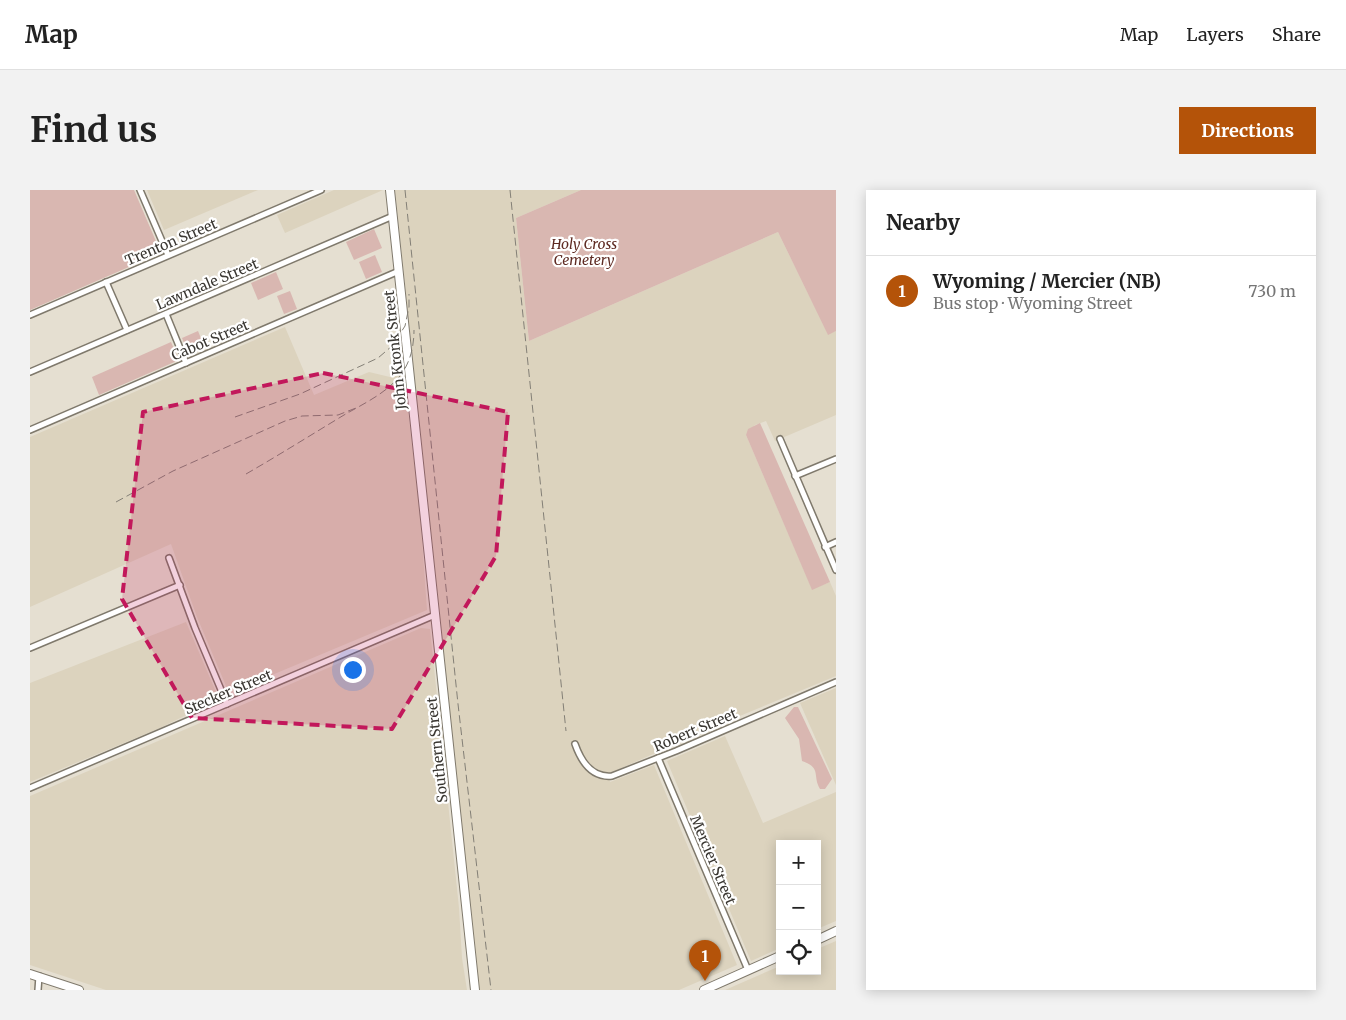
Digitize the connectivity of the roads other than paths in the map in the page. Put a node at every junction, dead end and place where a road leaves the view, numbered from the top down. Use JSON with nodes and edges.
{"nodes":[{"id":1,"x":140,"y":190,"type":"edge"},
{"id":2,"x":321,"y":190,"type":"edge"},
{"id":3,"x":390,"y":190,"type":"edge"},
{"id":4,"x":393,"y":216,"type":"junction"},
{"id":5,"x":168,"y":256,"type":"junction"},
{"id":6,"x":399,"y":271,"type":"junction"},
{"id":7,"x":106,"y":282,"type":"junction"},
{"id":8,"x":166,"y":314,"type":"junction"},
{"id":9,"x":30,"y":315,"type":"edge"},
{"id":10,"x":128,"y":330,"type":"junction"},
{"id":11,"x":186,"y":363,"type":"junction"},
{"id":12,"x":30,"y":372,"type":"edge"},
{"id":13,"x":30,"y":430,"type":"edge"},
{"id":14,"x":780,"y":439,"type":"dead end"},
{"id":15,"x":836,"y":459,"type":"edge"},
{"id":16,"x":795,"y":476,"type":"junction"},
{"id":17,"x":424,"y":508,"type":"joint"},
{"id":18,"x":836,"y":542,"type":"edge"},
{"id":19,"x":825,"y":547,"type":"junction"},
{"id":20,"x":169,"y":558,"type":"dead end"},
{"id":21,"x":836,"y":570,"type":"edge"},
{"id":22,"x":180,"y":585,"type":"junction"},
{"id":23,"x":436,"y":615,"type":"junction"},
{"id":24,"x":30,"y":648,"type":"edge"},
{"id":25,"x":836,"y":682,"type":"edge"},
{"id":26,"x":227,"y":704,"type":"junction"},
{"id":27,"x":575,"y":744,"type":"dead end"},
{"id":28,"x":658,"y":758,"type":"junction"},
{"id":29,"x":30,"y":788,"type":"edge"},
{"id":30,"x":836,"y":931,"type":"edge"},
{"id":31,"x":821,"y":938,"type":"edge"},
{"id":32,"x":776,"y":958,"type":"edge"},
{"id":33,"x":748,"y":970,"type":"junction"},
{"id":34,"x":30,"y":974,"type":"edge"},
{"id":35,"x":39,"y":976,"type":"junction"},
{"id":36,"x":38,"y":990,"type":"edge"},
{"id":37,"x":79,"y":990,"type":"edge"},
{"id":38,"x":475,"y":990,"type":"edge"},
{"id":39,"x":704,"y":990,"type":"edge"}],
"edges":[{"from":1,"to":5,"type":"street"},
{"from":2,"to":5,"type":"street","name":"Trenton Street"},
{"from":3,"to":4,"type":"street","name":"John Kronk Street"},
{"from":4,"to":6,"type":"street","name":"John Kronk Street"},
{"from":4,"to":8,"type":"street","name":"Lawndale Street"},
{"from":5,"to":7,"type":"street","name":"Trenton Street"},
{"from":6,"to":11,"type":"street","name":"Cabot Street"},
{"from":6,"to":17,"type":"street","name":"John Kronk Street"},
{"from":7,"to":9,"type":"street","name":"Trenton Street"},
{"from":7,"to":10,"type":"street"},
{"from":8,"to":10,"type":"street","name":"Lawndale Street"},
{"from":8,"to":11,"type":"street"},
{"from":10,"to":12,"type":"street","name":"Lawndale Street"},
{"from":11,"to":13,"type":"street","name":"Cabot Street"},
{"from":14,"to":16,"type":"street"},
{"from":15,"to":16,"type":"street"},
{"from":16,"to":19,"type":"street"},
{"from":17,"to":23,"type":"street","name":"Southern Street"},
{"from":18,"to":19,"type":"street"},
{"from":19,"to":21,"type":"street"},
{"from":20,"to":22,"type":"street"},
{"from":22,"to":24,"type":"street"},
{"from":22,"to":26,"type":"street"},
{"from":23,"to":26,"type":"street","name":"Stecker Street"},
{"from":23,"to":38,"type":"street","name":"Southern Street"},
{"from":25,"to":28,"type":"street","name":"Robert Street"},
{"from":26,"to":29,"type":"street","name":"Stecker Street"},
{"from":27,"to":28,"type":"street","name":"Robert Street"},
{"from":28,"to":33,"type":"street","name":"Mercier Street"},
{"from":30,"to":31,"type":"street"},
{"from":32,"to":33,"type":"street"},
{"from":33,"to":39,"type":"street"},
{"from":34,"to":35,"type":"street"},
{"from":35,"to":36,"type":"street"},
{"from":35,"to":37,"type":"street"}]}
